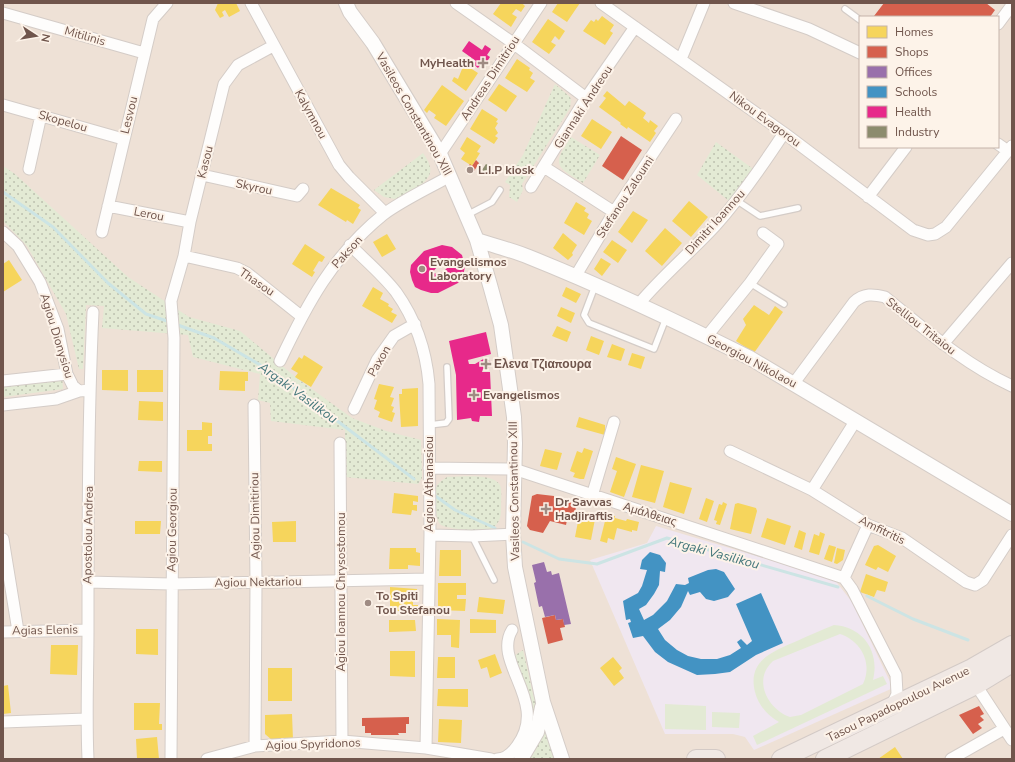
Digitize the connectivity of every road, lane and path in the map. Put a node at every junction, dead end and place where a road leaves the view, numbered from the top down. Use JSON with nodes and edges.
{"nodes":[{"id":1,"x":6,"y":3,"type":"edge"},
{"id":2,"x":167,"y":3,"type":"edge"},
{"id":3,"x":251,"y":3,"type":"edge"},
{"id":4,"x":346,"y":3,"type":"edge"},
{"id":5,"x":456,"y":3,"type":"edge"},
{"id":6,"x":541,"y":3,"type":"edge"},
{"id":7,"x":601,"y":3,"type":"edge"},
{"id":8,"x":704,"y":3,"type":"edge"},
{"id":9,"x":734,"y":3,"type":"edge"},
{"id":10,"x":1012,"y":5,"type":"edge"},
{"id":11,"x":845,"y":9,"type":"dead end"},
{"id":12,"x":3,"y":13,"type":"edge"},
{"id":13,"x":859,"y":19,"type":"edge"},
{"id":14,"x":999,"y":23,"type":"edge"},
{"id":15,"x":634,"y":26,"type":"junction"},
{"id":16,"x":513,"y":43,"type":"junction"},
{"id":17,"x":273,"y":46,"type":"junction"},
{"id":18,"x":144,"y":53,"type":"junction"},
{"id":19,"x":859,"y":53,"type":"edge"},
{"id":20,"x":681,"y":59,"type":"junction"},
{"id":21,"x":586,"y":98,"type":"junction"},
{"id":22,"x":3,"y":105,"type":"edge"},
{"id":23,"x":41,"y":115,"type":"junction"},
{"id":24,"x":676,"y":119,"type":"dead end"},
{"id":25,"x":784,"y":132,"type":"junction"},
{"id":26,"x":123,"y":138,"type":"junction"},
{"id":27,"x":999,"y":144,"type":"edge"},
{"id":28,"x":905,"y":148,"type":"edge"},
{"id":29,"x":1010,"y":149,"type":"edge"},
{"id":30,"x":440,"y":154,"type":"junction"},
{"id":31,"x":544,"y":167,"type":"junction"},
{"id":32,"x":29,"y":169,"type":"dead end"},
{"id":33,"x":202,"y":175,"type":"junction"},
{"id":34,"x":450,"y":176,"type":"junction"},
{"id":35,"x":531,"y":187,"type":"dead end"},
{"id":36,"x":303,"y":189,"type":"dead end"},
{"id":37,"x":500,"y":190,"type":"dead end"},
{"id":38,"x":868,"y":197,"type":"junction"},
{"id":39,"x":736,"y":200,"type":"junction"},
{"id":40,"x":108,"y":206,"type":"junction"},
{"id":41,"x":798,"y":208,"type":"dead end"},
{"id":42,"x":614,"y":212,"type":"junction"},
{"id":43,"x":385,"y":214,"type":"junction"},
{"id":44,"x":467,"y":216,"type":"junction"},
{"id":45,"x":190,"y":222,"type":"junction"},
{"id":46,"x":3,"y":232,"type":"edge"},
{"id":47,"x":102,"y":232,"type":"dead end"},
{"id":48,"x":763,"y":233,"type":"dead end"},
{"id":49,"x":477,"y":240,"type":"junction"},
{"id":50,"x":350,"y":245,"type":"junction"},
{"id":51,"x":184,"y":256,"type":"junction"},
{"id":52,"x":1012,"y":263,"type":"edge"},
{"id":53,"x":575,"y":277,"type":"junction"},
{"id":54,"x":750,"y":283,"type":"junction"},
{"id":55,"x":595,"y":286,"type":"junction"},
{"id":56,"x":171,"y":301,"type":"joint"},
{"id":57,"x":784,"y":304,"type":"dead end"},
{"id":58,"x":638,"y":305,"type":"junction"},
{"id":59,"x":94,"y":312,"type":"dead end"},
{"id":60,"x":301,"y":316,"type":"junction"},
{"id":61,"x":666,"y":318,"type":"junction"},
{"id":62,"x":415,"y":324,"type":"junction"},
{"id":63,"x":707,"y":336,"type":"junction"},
{"id":64,"x":943,"y":344,"type":"junction"},
{"id":65,"x":280,"y":362,"type":"dead end"},
{"id":66,"x":447,"y":367,"type":"dead end"},
{"id":67,"x":67,"y":374,"type":"junction"},
{"id":68,"x":3,"y":381,"type":"edge"},
{"id":69,"x":794,"y":383,"type":"junction"},
{"id":70,"x":1012,"y":386,"type":"edge"},
{"id":71,"x":84,"y":391,"type":"junction"},
{"id":72,"x":3,"y":405,"type":"edge"},
{"id":73,"x":254,"y":405,"type":"dead end"},
{"id":74,"x":354,"y":409,"type":"dead end"},
{"id":75,"x":856,"y":420,"type":"junction"},
{"id":76,"x":614,"y":422,"type":"dead end"},
{"id":77,"x":429,"y":425,"type":"junction"},
{"id":78,"x":340,"y":443,"type":"dead end"},
{"id":79,"x":730,"y":451,"type":"dead end"},
{"id":80,"x":429,"y":468,"type":"junction"},
{"id":81,"x":514,"y":469,"type":"junction"},
{"id":82,"x":812,"y":490,"type":"junction"},
{"id":83,"x":592,"y":496,"type":"junction"},
{"id":84,"x":1012,"y":514,"type":"edge"},
{"id":85,"x":868,"y":525,"type":"junction"},
{"id":86,"x":513,"y":534,"type":"junction"},
{"id":87,"x":430,"y":535,"type":"junction"},
{"id":88,"x":1012,"y":535,"type":"edge"},
{"id":89,"x":472,"y":536,"type":"junction"},
{"id":90,"x":3,"y":539,"type":"edge"},
{"id":91,"x":844,"y":578,"type":"junction"},
{"id":92,"x":428,"y":579,"type":"junction"},
{"id":93,"x":341,"y":580,"type":"junction"},
{"id":94,"x":494,"y":580,"type":"dead end"},
{"id":95,"x":87,"y":582,"type":"junction"},
{"id":96,"x":256,"y":582,"type":"junction"},
{"id":97,"x":171,"y":584,"type":"junction"},
{"id":98,"x":88,"y":630,"type":"junction"},
{"id":99,"x":512,"y":630,"type":"dead end"},
{"id":100,"x":18,"y":631,"type":"junction"},
{"id":101,"x":3,"y":632,"type":"edge"},
{"id":102,"x":1012,"y":645,"type":"edge"},
{"id":103,"x":1012,"y":663,"type":"edge"},
{"id":104,"x":976,"y":685,"type":"junction"},
{"id":105,"x":543,"y":702,"type":"junction"},
{"id":106,"x":891,"y":707,"type":"junction"},
{"id":107,"x":86,"y":719,"type":"junction"},
{"id":108,"x":3,"y":722,"type":"edge"},
{"id":109,"x":1004,"y":729,"type":"junction"},
{"id":110,"x":1012,"y":740,"type":"edge"},
{"id":111,"x":342,"y":741,"type":"junction"},
{"id":112,"x":255,"y":746,"type":"junction"},
{"id":113,"x":426,"y":748,"type":"junction"},
{"id":114,"x":88,"y":759,"type":"edge"},
{"id":115,"x":171,"y":759,"type":"edge"},
{"id":116,"x":206,"y":759,"type":"edge"},
{"id":117,"x":491,"y":759,"type":"edge"},
{"id":118,"x":497,"y":759,"type":"edge"},
{"id":119,"x":521,"y":759,"type":"edge"},
{"id":120,"x":562,"y":759,"type":"edge"},
{"id":121,"x":696,"y":759,"type":"edge"},
{"id":122,"x":716,"y":759,"type":"edge"},
{"id":123,"x":781,"y":759,"type":"edge"},
{"id":124,"x":826,"y":759,"type":"edge"},
{"id":125,"x":951,"y":759,"type":"edge"}],
"edges":[{"from":1,"to":12,"type":"street"},
{"from":2,"to":18,"type":"street","name":"Lesvou"},
{"from":3,"to":17,"type":"street","name":"Kalymnou"},
{"from":4,"to":30,"type":"street","name":"Vasileos Constantinou XIII"},
{"from":5,"to":16,"type":"street"},
{"from":6,"to":16,"type":"street","name":"Andreas Dimitriou"},
{"from":7,"to":15,"type":"street","name":"Nikou Evagorou"},
{"from":8,"to":20,"type":"street"},
{"from":9,"to":19,"type":"street"},
{"from":10,"to":14,"type":"street"},
{"from":11,"to":13,"type":"lane"},
{"from":12,"to":18,"type":"street","name":"Mitilinis"},
{"from":15,"to":20,"type":"street","name":"Nikou Evagorou"},
{"from":15,"to":21,"type":"street","name":"Giannaki Andreou"},
{"from":16,"to":21,"type":"street"},
{"from":16,"to":30,"type":"street","name":"Andreas Dimitriou"},
{"from":17,"to":33,"type":"street","name":"Kasou"},
{"from":17,"to":43,"type":"street","name":"Kalymnou"},
{"from":18,"to":26,"type":"street","name":"Lesvou"},
{"from":20,"to":25,"type":"street","name":"Nikou Evagorou"},
{"from":21,"to":31,"type":"street","name":"Giannaki Andreou"},
{"from":22,"to":23,"type":"street","name":"Skopelou"},
{"from":23,"to":26,"type":"street","name":"Skopelou"},
{"from":23,"to":32,"type":"street"},
{"from":24,"to":42,"type":"street","name":"Stefanou Zaloumi"},
{"from":25,"to":38,"type":"street","name":"Nikou Evagorou"},
{"from":25,"to":39,"type":"street","name":"Dimitri Ioannou"},
{"from":26,"to":40,"type":"street","name":"Lesvou"},
{"from":27,"to":29,"type":"street"},
{"from":28,"to":38,"type":"street"},
{"from":29,"to":38,"type":"street","name":"Nikou Evagorou"},
{"from":30,"to":34,"type":"street","name":"Vasileos Constantinou XIII"},
{"from":31,"to":35,"type":"street","name":"Giannaki Andreou"},
{"from":31,"to":42,"type":"street"},
{"from":33,"to":36,"type":"street","name":"Skyrou"},
{"from":33,"to":45,"type":"street","name":"Kasou"},
{"from":34,"to":43,"type":"street","name":"Pakson"},
{"from":34,"to":44,"type":"street","name":"Vasileos Constantinou XIII"},
{"from":37,"to":44,"type":"lane"},
{"from":39,"to":41,"type":"lane"},
{"from":39,"to":58,"type":"street","name":"Dimitri Ioannou"},
{"from":40,"to":45,"type":"street","name":"Lerou"},
{"from":40,"to":47,"type":"street","name":"Lesvou"},
{"from":42,"to":53,"type":"street","name":"Stefanou Zaloumi"},
{"from":43,"to":50,"type":"street","name":"Pakson"},
{"from":44,"to":49,"type":"street","name":"Vasileos Constantinou XIII"},
{"from":45,"to":51,"type":"street","name":"Kasou"},
{"from":46,"to":67,"type":"street","name":"Agiou Dionysiou"},
{"from":48,"to":54,"type":"street"},
{"from":49,"to":53,"type":"street","name":"Georgiou Nikolaou"},
{"from":49,"to":81,"type":"street","name":"Vasileos Constantinou XIII"},
{"from":50,"to":60,"type":"street","name":"Pakson"},
{"from":50,"to":62,"type":"street","name":"Agiou Athanasiou"},
{"from":51,"to":56,"type":"street","name":"Kasou"},
{"from":51,"to":60,"type":"street","name":"Thasou"},
{"from":52,"to":64,"type":"street"},
{"from":53,"to":55,"type":"street","name":"Georgiou Nikolaou"},
{"from":54,"to":57,"type":"lane"},
{"from":54,"to":63,"type":"street"},
{"from":55,"to":58,"type":"street","name":"Georgiou Nikolaou"},
{"from":55,"to":61,"type":"lane"},
{"from":56,"to":97,"type":"street","name":"Agiou Georgiou"},
{"from":58,"to":61,"type":"street","name":"Georgiou Nikolaou"},
{"from":59,"to":71,"type":"street","name":"Apostolou Andrea"},
{"from":60,"to":65,"type":"street","name":"Pakson"},
{"from":61,"to":63,"type":"street","name":"Georgiou Nikolaou"},
{"from":62,"to":74,"type":"street","name":"Paxon"},
{"from":62,"to":77,"type":"street","name":"Agiou Athanasiou"},
{"from":63,"to":69,"type":"street","name":"Georgiou Nikolaou"},
{"from":64,"to":69,"type":"street","name":"Stelliou Tritaiou"},
{"from":64,"to":70,"type":"street","name":"Stelliou Tritaiou"},
{"from":66,"to":77,"type":"lane"},
{"from":67,"to":68,"type":"street"},
{"from":67,"to":71,"type":"street","name":"Agiou Dionysiou"},
{"from":69,"to":75,"type":"street","name":"Georgiou Nikolaou"},
{"from":71,"to":72,"type":"street"},
{"from":71,"to":95,"type":"street","name":"Apostolou Andrea"},
{"from":73,"to":96,"type":"street","name":"Agiou Dimitiriou"},
{"from":75,"to":82,"type":"street"},
{"from":75,"to":84,"type":"street","name":"Georgiou Nikolaou"},
{"from":76,"to":83,"type":"street"},
{"from":77,"to":80,"type":"street","name":"Agiou Athanasiou"},
{"from":78,"to":93,"type":"street","name":"Agiou Ioannou Chrysostomou"},
{"from":79,"to":82,"type":"street","name":"Amfitritis"},
{"from":80,"to":81,"type":"street","name":"Αμάλθειας"},
{"from":80,"to":87,"type":"street","name":"Agiou Athanasiou"},
{"from":81,"to":83,"type":"street","name":"Αμάλθειας"},
{"from":81,"to":86,"type":"street","name":"Vasileos Constantinou XIII"},
{"from":82,"to":85,"type":"street","name":"Amfitritis"},
{"from":83,"to":91,"type":"street","name":"Αμάλθειας"},
{"from":85,"to":88,"type":"street","name":"Amfitritis"},
{"from":85,"to":91,"type":"street"},
{"from":86,"to":89,"type":"street"},
{"from":86,"to":105,"type":"street","name":"Vasileos Constantinou XIII"},
{"from":87,"to":89,"type":"street"},
{"from":87,"to":92,"type":"street","name":"Agiou Athanasiou"},
{"from":89,"to":94,"type":"lane"},
{"from":90,"to":100,"type":"street"},
{"from":91,"to":106,"type":"street"},
{"from":92,"to":93,"type":"street","name":"Agiou Nektariou"},
{"from":92,"to":113,"type":"street","name":"Agiou Athanasiou"},
{"from":93,"to":96,"type":"street","name":"Agiou Nektariou"},
{"from":93,"to":111,"type":"street","name":"Agiou Ioannou Chrysostomou"},
{"from":95,"to":97,"type":"street","name":"Agiou Nektariou"},
{"from":95,"to":98,"type":"street","name":"Apostolou Andrea"},
{"from":96,"to":97,"type":"street","name":"Agiou Nektariou"},
{"from":96,"to":112,"type":"street","name":"Agiou Dimitiriou"},
{"from":97,"to":115,"type":"street","name":"Agiou Georgiou"},
{"from":98,"to":100,"type":"street","name":"Agias Elenis"},
{"from":98,"to":107,"type":"street","name":"Apostolou Andrea"},
{"from":99,"to":118,"type":"street"},
{"from":100,"to":101,"type":"street","name":"Agias Elenis"},
{"from":102,"to":106,"type":"highway","name":"Tasou Papadopoulou Avenue"},
{"from":103,"to":104,"type":"highway","name":"Tasou Papadopoulou Avenue"},
{"from":104,"to":109,"type":"street"},
{"from":104,"to":124,"type":"highway","name":"Tasou Papadopoulou Avenue"},
{"from":105,"to":119,"type":"street","name":"Vasileos Constantinou XIII"},
{"from":105,"to":120,"type":"street","name":"Vasileos Constantinou XIII"},
{"from":106,"to":123,"type":"highway","name":"Tasou Papadopoulou Avenue"},
{"from":107,"to":108,"type":"street"},
{"from":107,"to":114,"type":"street","name":"Apostolou Andrea"},
{"from":109,"to":110,"type":"street"},
{"from":109,"to":125,"type":"street"},
{"from":111,"to":112,"type":"street","name":"Agiou Spyridonos"},
{"from":111,"to":113,"type":"street","name":"Agiou Spyridonos"},
{"from":112,"to":116,"type":"street","name":"Agiou Spyridonos"},
{"from":113,"to":117,"type":"street","name":"Agiou Spyridonos"},
{"from":121,"to":122,"type":"highway"}]}
